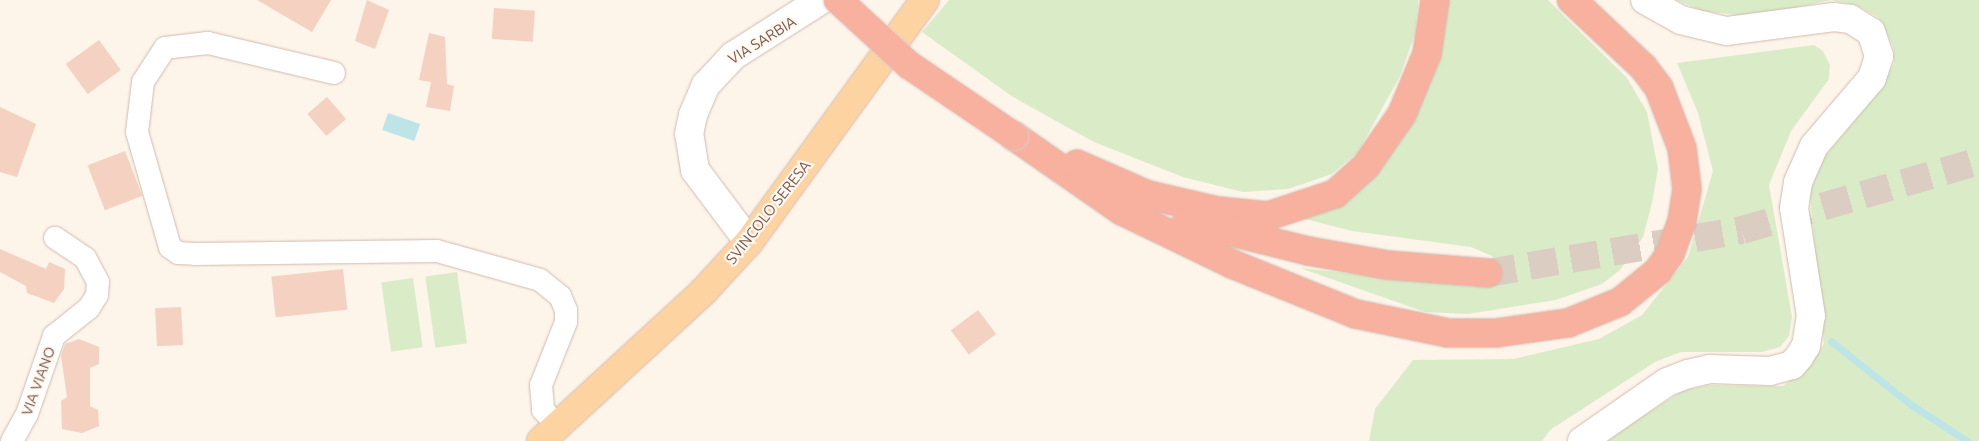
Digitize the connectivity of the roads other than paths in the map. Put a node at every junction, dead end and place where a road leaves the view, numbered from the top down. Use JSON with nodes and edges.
{"nodes":[{"id":1,"x":821,"y":0,"type":"edge"},
{"id":2,"x":838,"y":0,"type":"edge"},
{"id":3,"x":925,"y":0,"type":"edge"},
{"id":4,"x":1435,"y":0,"type":"edge"},
{"id":5,"x":1572,"y":0,"type":"edge"},
{"id":6,"x":1645,"y":0,"type":"edge"},
{"id":7,"x":334,"y":73,"type":"dead end"},
{"id":8,"x":1014,"y":136,"type":"junction"},
{"id":9,"x":55,"y":238,"type":"dead end"},
{"id":10,"x":749,"y":242,"type":"junction"},
{"id":11,"x":1488,"y":273,"type":"tunnel mouth"},
{"id":12,"x":548,"y":433,"type":"edge"},
{"id":13,"x":12,"y":441,"type":"edge"},
{"id":14,"x":1582,"y":441,"type":"edge"}],
"edges":[{"from":1,"to":10,"type":"street","name":"VIA SARBIA"},
{"from":2,"to":8,"type":"highway","bridge":true},
{"from":3,"to":10,"type":"main road","name":"SVINCOLO SERESA"},
{"from":4,"to":8,"type":"highway"},
{"from":5,"to":8,"type":"highway"},
{"from":6,"to":14,"type":"street"},
{"from":7,"to":12,"type":"street"},
{"from":8,"to":11,"type":"highway"},
{"from":9,"to":13,"type":"street","name":"VIA VIANO"},
{"from":10,"to":12,"type":"main road","name":"SVINCOLO SERESA"}]}
